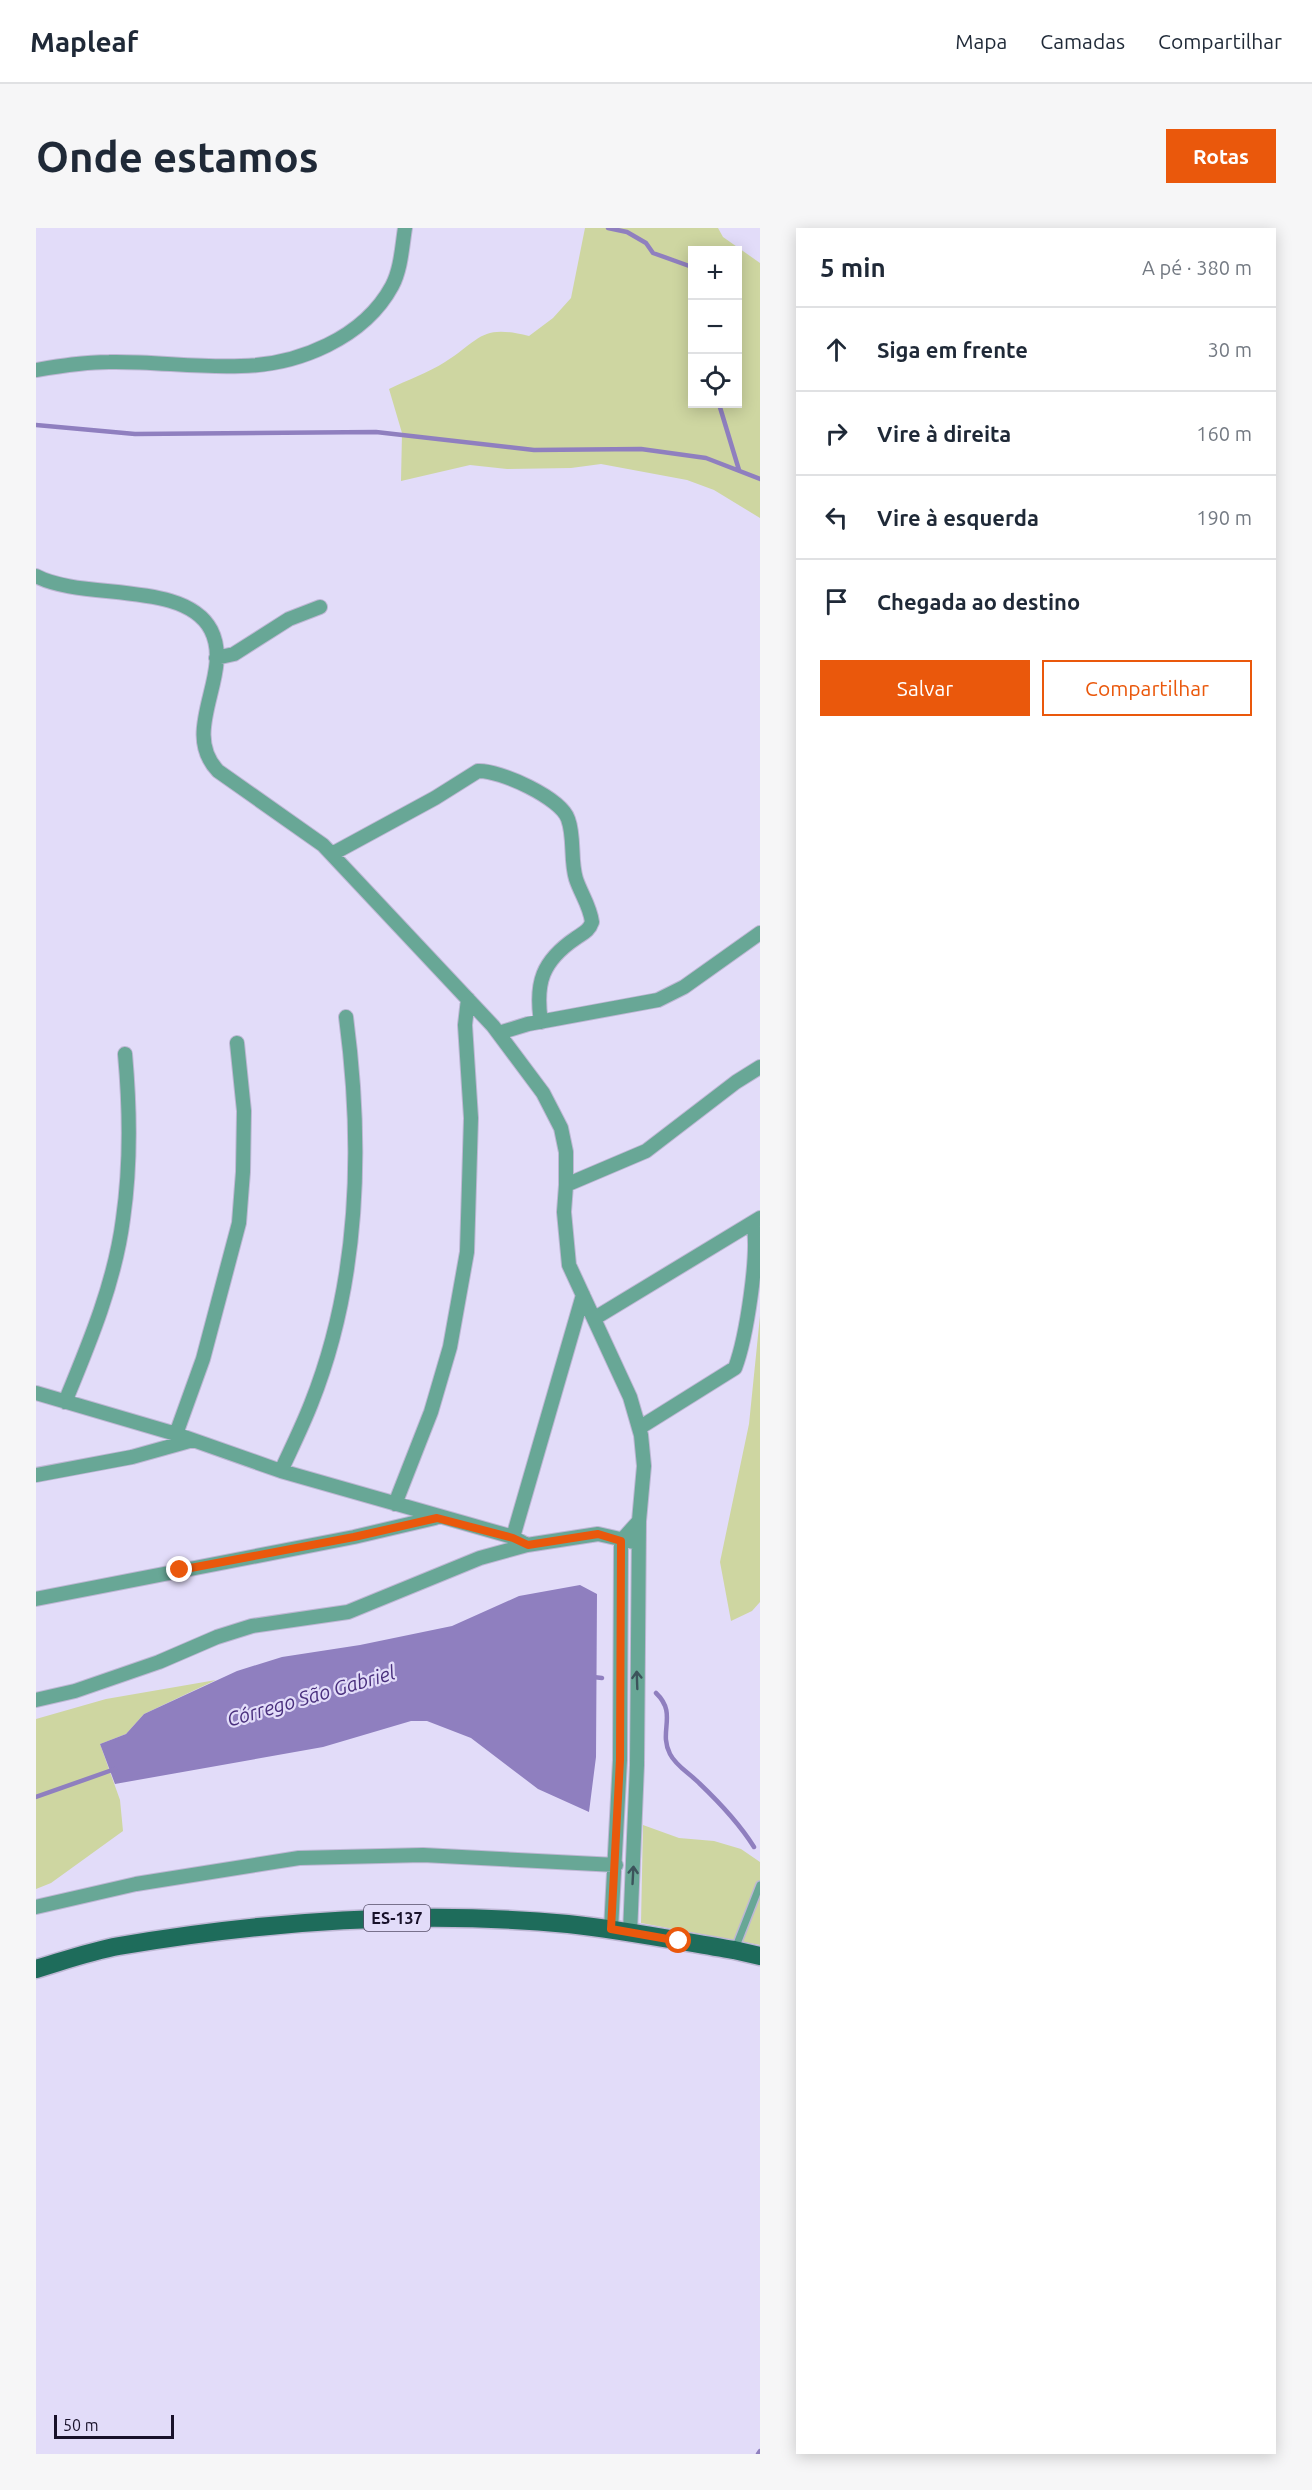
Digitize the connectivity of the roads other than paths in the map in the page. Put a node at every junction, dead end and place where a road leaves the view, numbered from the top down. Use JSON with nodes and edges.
{"nodes":[{"id":1,"x":405,"y":228,"type":"edge"},
{"id":2,"x":36,"y":370,"type":"edge"},
{"id":3,"x":36,"y":576,"type":"edge"},
{"id":4,"x":320,"y":607,"type":"dead end"},
{"id":5,"x":216,"y":658,"type":"junction"},
{"id":6,"x":332,"y":854,"type":"junction"},
{"id":7,"x":760,"y":933,"type":"edge"},
{"id":8,"x":468,"y":999,"type":"junction"},
{"id":9,"x":346,"y":1017,"type":"dead end"},
{"id":10,"x":541,"y":1022,"type":"junction"},
{"id":11,"x":498,"y":1033,"type":"junction"},
{"id":12,"x":237,"y":1043,"type":"dead end"},
{"id":13,"x":125,"y":1054,"type":"dead end"},
{"id":14,"x":760,"y":1067,"type":"edge"},
{"id":15,"x":566,"y":1185,"type":"junction"},
{"id":16,"x":757,"y":1220,"type":"edge"},
{"id":17,"x":583,"y":1295,"type":"junction"},
{"id":18,"x":595,"y":1318,"type":"junction"},
{"id":19,"x":36,"y":1393,"type":"edge"},
{"id":20,"x":65,"y":1402,"type":"junction"},
{"id":21,"x":639,"y":1428,"type":"junction"},
{"id":22,"x":176,"y":1434,"type":"junction"},
{"id":23,"x":193,"y":1440,"type":"junction"},
{"id":24,"x":280,"y":1471,"type":"junction"},
{"id":25,"x":36,"y":1475,"type":"edge"},
{"id":26,"x":395,"y":1504,"type":"junction"},
{"id":27,"x":437,"y":1518,"type":"junction"},
{"id":28,"x":639,"y":1521,"type":"junction"},
{"id":29,"x":513,"y":1538,"type":"junction"},
{"id":30,"x":621,"y":1541,"type":"junction"},
{"id":31,"x":638,"y":1543,"type":"junction"},
{"id":32,"x":528,"y":1545,"type":"junction"},
{"id":33,"x":36,"y":1599,"type":"edge"},
{"id":34,"x":36,"y":1700,"type":"edge"},
{"id":35,"x":616,"y":1865,"type":"junction"},
{"id":36,"x":760,"y":1885,"type":"edge"},
{"id":37,"x":36,"y":1907,"type":"edge"},
{"id":38,"x":611,"y":1929,"type":"junction"},
{"id":39,"x":630,"y":1933,"type":"junction"},
{"id":40,"x":735,"y":1950,"type":"junction"},
{"id":41,"x":760,"y":1956,"type":"edge"},
{"id":42,"x":36,"y":1969,"type":"edge"}],
"edges":[{"from":1,"to":2,"type":"street"},
{"from":3,"to":5,"type":"street"},
{"from":4,"to":5,"type":"street"},
{"from":5,"to":6,"type":"street"},
{"from":6,"to":8,"type":"street"},
{"from":6,"to":10,"type":"street"},
{"from":7,"to":10,"type":"street"},
{"from":8,"to":11,"type":"street"},
{"from":8,"to":26,"type":"street"},
{"from":9,"to":24,"type":"street"},
{"from":10,"to":11,"type":"street"},
{"from":11,"to":15,"type":"street"},
{"from":12,"to":22,"type":"street"},
{"from":13,"to":20,"type":"street"},
{"from":14,"to":15,"type":"street"},
{"from":15,"to":17,"type":"street"},
{"from":16,"to":18,"type":"street"},
{"from":16,"to":21,"type":"street"},
{"from":17,"to":18,"type":"street"},
{"from":17,"to":29,"type":"street"},
{"from":18,"to":21,"type":"street"},
{"from":19,"to":20,"type":"street"},
{"from":20,"to":22,"type":"street"},
{"from":21,"to":28,"type":"street"},
{"from":22,"to":23,"type":"street"},
{"from":23,"to":24,"type":"street"},
{"from":23,"to":25,"type":"street"},
{"from":24,"to":26,"type":"street"},
{"from":26,"to":27,"type":"street"},
{"from":27,"to":29,"type":"street"},
{"from":27,"to":33,"type":"street"},
{"from":28,"to":30,"type":"street"},
{"from":28,"to":31,"type":"street"},
{"from":29,"to":32,"type":"street"},
{"from":30,"to":31,"type":"street"},
{"from":30,"to":32,"type":"street"},
{"from":30,"to":35,"type":"street"},
{"from":39,"to":31,"type":"street","one_way":true},
{"from":32,"to":34,"type":"street"},
{"from":35,"to":37,"type":"street"},
{"from":35,"to":38,"type":"street"},
{"from":36,"to":40,"type":"lane"},
{"from":38,"to":39,"type":"main road","number":"ES-137"},
{"from":38,"to":42,"type":"main road","number":"ES-137"},
{"from":39,"to":40,"type":"main road","number":"ES-137"},
{"from":40,"to":41,"type":"main road","number":"ES-137"}]}
